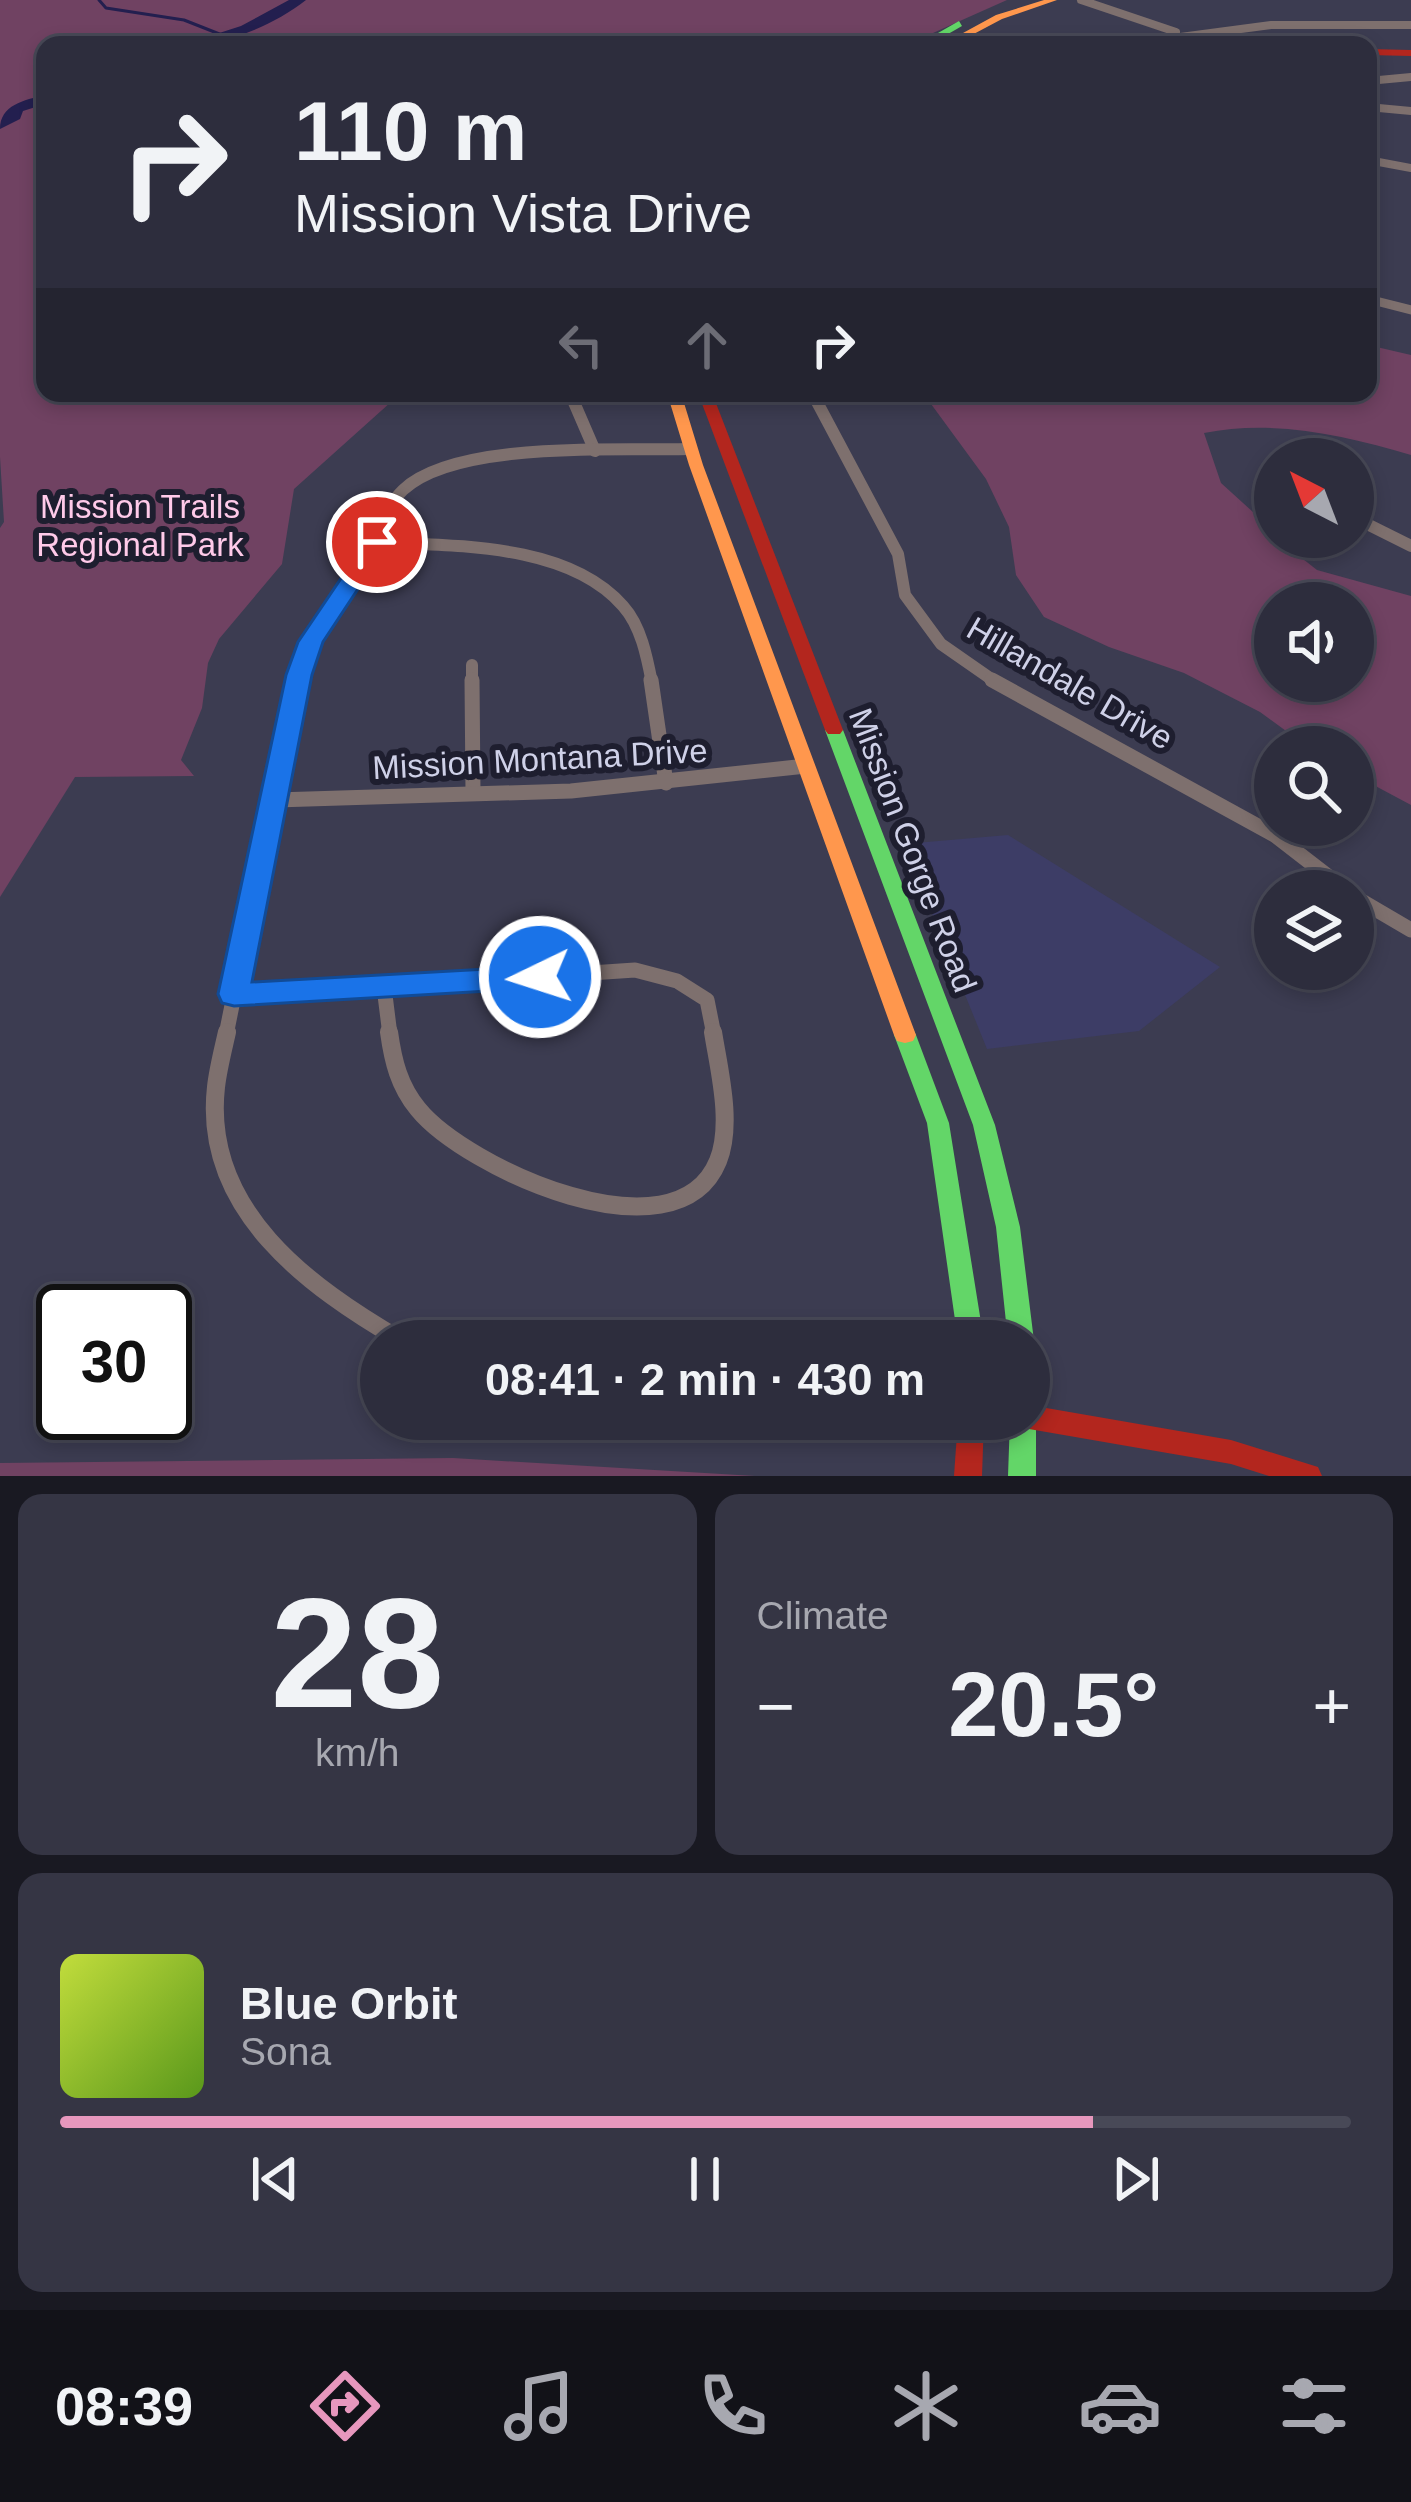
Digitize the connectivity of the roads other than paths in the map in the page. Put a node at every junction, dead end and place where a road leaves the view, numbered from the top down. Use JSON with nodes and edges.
{"nodes":[{"id":1,"x":1021,"y":0,"type":"edge"},
{"id":2,"x":1049,"y":0,"type":"edge"},
{"id":3,"x":1081,"y":0,"type":"edge"},
{"id":4,"x":1411,"y":25,"type":"edge"},
{"id":5,"x":1180,"y":34,"type":"junction"},
{"id":6,"x":942,"y":36,"type":"edge"},
{"id":7,"x":963,"y":36,"type":"edge"},
{"id":8,"x":1169,"y":36,"type":"edge"},
{"id":9,"x":1377,"y":52,"type":"edge"},
{"id":10,"x":1411,"y":53,"type":"edge"},
{"id":11,"x":1411,"y":77,"type":"edge"},
{"id":12,"x":1377,"y":80,"type":"edge"},
{"id":13,"x":1377,"y":108,"type":"edge"},
{"id":14,"x":1411,"y":111,"type":"edge"},
{"id":15,"x":1377,"y":162,"type":"edge"},
{"id":16,"x":1411,"y":168,"type":"edge"},
{"id":17,"x":1377,"y":301,"type":"edge"},
{"id":18,"x":1411,"y":310,"type":"edge"},
{"id":19,"x":575,"y":402,"type":"edge"},
{"id":20,"x":677,"y":402,"type":"edge"},
{"id":21,"x":708,"y":402,"type":"edge"},
{"id":22,"x":818,"y":402,"type":"edge"},
{"id":23,"x":691,"y":448,"type":"junction"},
{"id":24,"x":595,"y":451,"type":"junction"},
{"id":25,"x":1374,"y":527,"type":"edge"},
{"id":26,"x":377,"y":542,"type":"junction"},
{"id":27,"x":1411,"y":545,"type":"edge"},
{"id":28,"x":472,"y":665,"type":"dead end"},
{"id":29,"x":806,"y":766,"type":"junction"},
{"id":30,"x":666,"y":783,"type":"junction"},
{"id":31,"x":472,"y":791,"type":"junction"},
{"id":32,"x":276,"y":800,"type":"junction"},
{"id":33,"x":1320,"y":870,"type":"edge"},
{"id":34,"x":1374,"y":908,"type":"edge"},
{"id":35,"x":1411,"y":930,"type":"edge"},
{"id":36,"x":384,"y":987,"type":"junction"},
{"id":37,"x":234,"y":994,"type":"junction"},
{"id":38,"x":364,"y":1320,"type":"edge"},
{"id":39,"x":968,"y":1320,"type":"edge"},
{"id":40,"x":1019,"y":1320,"type":"edge"},
{"id":41,"x":1050,"y":1422,"type":"edge"},
{"id":42,"x":970,"y":1440,"type":"edge"},
{"id":43,"x":1024,"y":1440,"type":"edge"},
{"id":44,"x":968,"y":1476,"type":"edge"},
{"id":45,"x":1022,"y":1476,"type":"edge"},
{"id":46,"x":1308,"y":1476,"type":"edge"}],
"edges":[{"from":1,"to":6,"type":"main road"},
{"from":2,"to":7,"type":"main road"},
{"from":3,"to":5,"type":"street"},
{"from":4,"to":5,"type":"street"},
{"from":5,"to":8,"type":"street"},
{"from":9,"to":10,"type":"main road"},
{"from":11,"to":12,"type":"street"},
{"from":13,"to":14,"type":"street"},
{"from":15,"to":16,"type":"street"},
{"from":17,"to":18,"type":"street"},
{"from":19,"to":24,"type":"street"},
{"from":20,"to":23,"type":"main road","name":"Mission Gorge Road"},
{"from":21,"to":40,"type":"main road","name":"Mission Gorge Road"},
{"from":22,"to":33,"type":"street","name":"Hillandale Drive"},
{"from":23,"to":24,"type":"street"},
{"from":23,"to":29,"type":"main road","name":"Mission Gorge Road"},
{"from":24,"to":26,"type":"street"},
{"from":25,"to":27,"type":"street"},
{"from":26,"to":30,"type":"street"},
{"from":26,"to":32,"type":"street"},
{"from":28,"to":31,"type":"street"},
{"from":29,"to":30,"type":"street","name":"Mission Montana Drive"},
{"from":29,"to":39,"type":"main road","name":"Mission Gorge Road"},
{"from":30,"to":31,"type":"street","name":"Mission Montana Drive"},
{"from":31,"to":32,"type":"street","name":"Mission Montana Drive"},
{"from":32,"to":37,"type":"street"},
{"from":34,"to":35,"type":"street","name":"Hillandale Drive"},
{"from":36,"to":36,"type":"street"},
{"from":36,"to":37,"type":"street"},
{"from":37,"to":38,"type":"street"},
{"from":41,"to":46,"type":"main road"},
{"from":42,"to":44,"type":"main road"},
{"from":43,"to":45,"type":"main road"}]}
